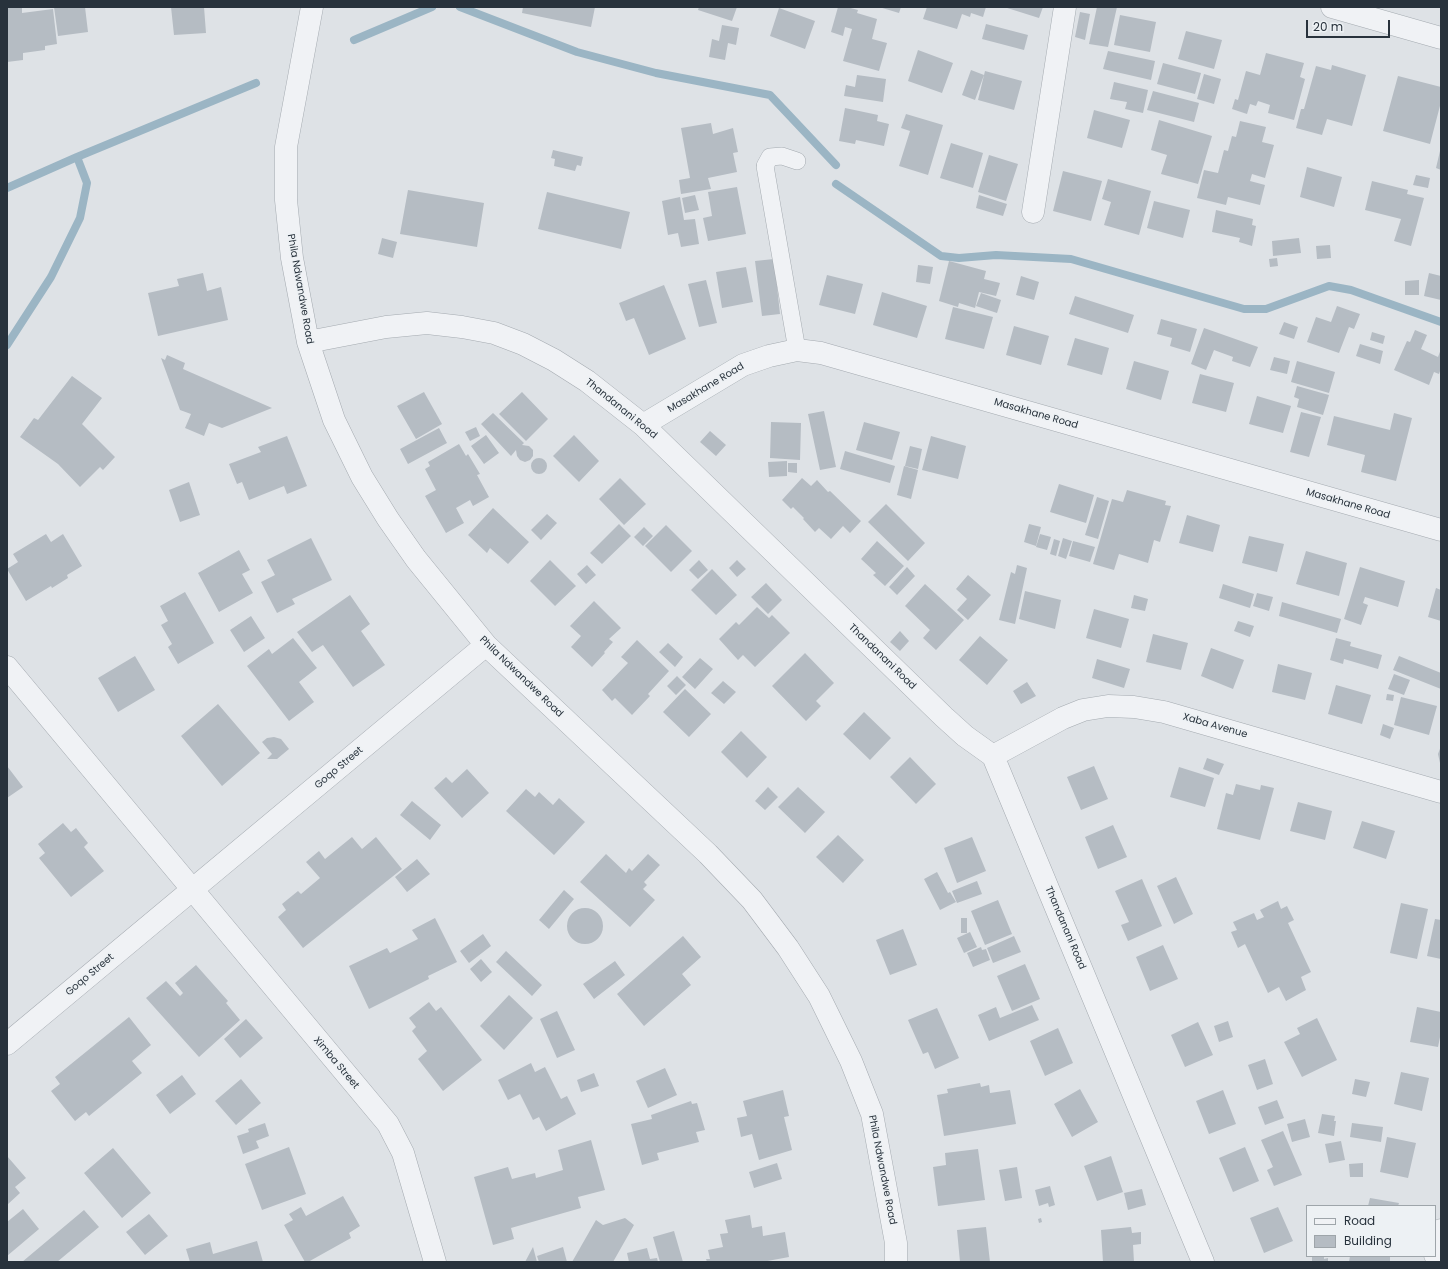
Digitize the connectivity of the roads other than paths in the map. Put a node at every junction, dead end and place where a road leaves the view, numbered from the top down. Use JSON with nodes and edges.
{"nodes":[{"id":1,"x":312,"y":7,"type":"edge"},
{"id":2,"x":1065,"y":7,"type":"edge"},
{"id":3,"x":1332,"y":7,"type":"edge"},
{"id":4,"x":1441,"y":38,"type":"edge"},
{"id":5,"x":797,"y":161,"type":"dead end"},
{"id":6,"x":1033,"y":212,"type":"dead end"},
{"id":7,"x":308,"y":342,"type":"junction"},
{"id":8,"x":797,"y":350,"type":"junction"},
{"id":9,"x":643,"y":425,"type":"junction"},
{"id":10,"x":1441,"y":530,"type":"edge"},
{"id":11,"x":486,"y":645,"type":"junction"},
{"id":12,"x":7,"y":667,"type":"edge"},
{"id":13,"x":993,"y":756,"type":"junction"},
{"id":14,"x":1441,"y":792,"type":"edge"},
{"id":15,"x":191,"y":890,"type":"junction"},
{"id":16,"x":7,"y":1044,"type":"edge"},
{"id":17,"x":1441,"y":1230,"type":"edge"},
{"id":18,"x":1436,"y":1252,"type":"edge"},
{"id":19,"x":435,"y":1262,"type":"edge"},
{"id":20,"x":896,"y":1262,"type":"edge"},
{"id":21,"x":1203,"y":1262,"type":"edge"}],
"edges":[{"from":1,"to":7,"type":"street","name":"Phila Ndwandwe Road"},
{"from":2,"to":6,"type":"street"},
{"from":3,"to":4,"type":"street"},
{"from":5,"to":8,"type":"lane"},
{"from":7,"to":9,"type":"street","name":"Thandanani Road"},
{"from":7,"to":11,"type":"street","name":"Phila Ndwandwe Road"},
{"from":8,"to":9,"type":"street","name":"Masakhane Road"},
{"from":8,"to":10,"type":"street","name":"Masakhane Road"},
{"from":9,"to":13,"type":"street","name":"Thandanani Road"},
{"from":11,"to":15,"type":"street","name":"Goqo Street"},
{"from":11,"to":20,"type":"street","name":"Phila Ndwandwe Road"},
{"from":12,"to":15,"type":"street"},
{"from":13,"to":14,"type":"street","name":"Xaba Avenue"},
{"from":13,"to":21,"type":"street","name":"Thandanani Road"},
{"from":15,"to":16,"type":"street","name":"Goqo Street"},
{"from":15,"to":19,"type":"street","name":"Ximba Street"},
{"from":17,"to":18,"type":"street"}]}
